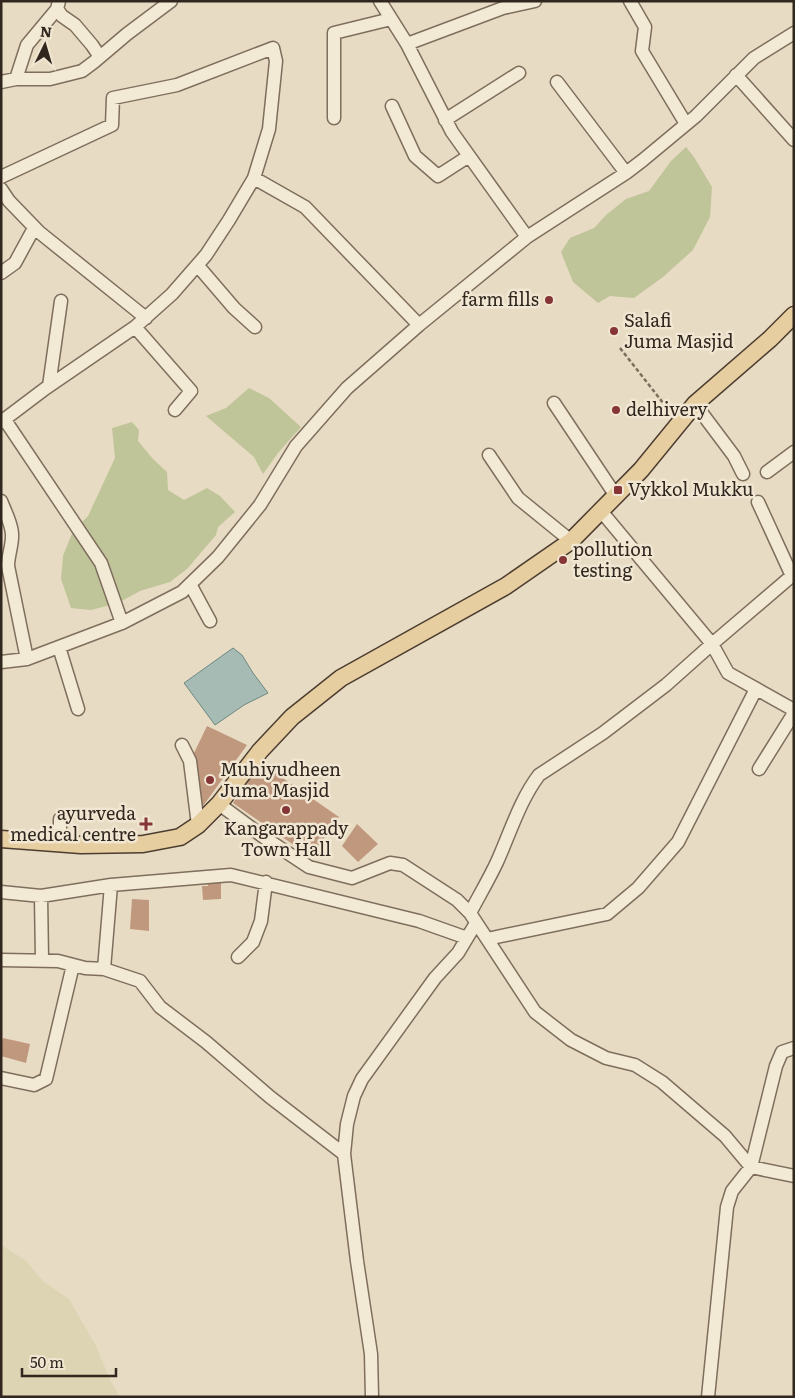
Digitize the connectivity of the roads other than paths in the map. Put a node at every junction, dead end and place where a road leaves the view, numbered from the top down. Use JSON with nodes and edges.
{"nodes":[{"id":1,"x":171,"y":1,"type":"edge"},
{"id":2,"x":380,"y":1,"type":"edge"},
{"id":3,"x":535,"y":1,"type":"edge"},
{"id":4,"x":630,"y":1,"type":"edge"},
{"id":5,"x":58,"y":5,"type":"edge"},
{"id":6,"x":391,"y":18,"type":"junction"},
{"id":7,"x":794,"y":33,"type":"edge"},
{"id":8,"x":407,"y":44,"type":"junction"},
{"id":9,"x":100,"y":57,"type":"junction"},
{"id":10,"x":520,"y":73,"type":"dead end"},
{"id":11,"x":736,"y":75,"type":"junction"},
{"id":12,"x":16,"y":79,"type":"junction"},
{"id":13,"x":1,"y":82,"type":"edge"},
{"id":14,"x":557,"y":82,"type":"dead end"},
{"id":15,"x":392,"y":106,"type":"dead end"},
{"id":16,"x":334,"y":118,"type":"dead end"},
{"id":17,"x":446,"y":120,"type":"junction"},
{"id":18,"x":686,"y":124,"type":"junction"},
{"id":19,"x":794,"y":140,"type":"edge"},
{"id":20,"x":469,"y":156,"type":"junction"},
{"id":21,"x":626,"y":173,"type":"junction"},
{"id":22,"x":1,"y":177,"type":"edge"},
{"id":23,"x":254,"y":178,"type":"junction"},
{"id":24,"x":1,"y":189,"type":"edge"},
{"id":25,"x":34,"y":228,"type":"junction"},
{"id":26,"x":527,"y":237,"type":"junction"},
{"id":27,"x":198,"y":266,"type":"junction"},
{"id":28,"x":1,"y":274,"type":"edge"},
{"id":29,"x":61,"y":301,"type":"dead end"},
{"id":30,"x":794,"y":316,"type":"edge"},
{"id":31,"x":146,"y":318,"type":"junction"},
{"id":32,"x":419,"y":325,"type":"junction"},
{"id":33,"x":135,"y":327,"type":"junction"},
{"id":34,"x":255,"y":327,"type":"dead end"},
{"id":35,"x":49,"y":386,"type":"junction"},
{"id":36,"x":554,"y":403,"type":"dead end"},
{"id":37,"x":695,"y":404,"type":"junction"},
{"id":38,"x":175,"y":410,"type":"dead end"},
{"id":39,"x":3,"y":421,"type":"edge"},
{"id":40,"x":794,"y":452,"type":"edge"},
{"id":41,"x":489,"y":455,"type":"dead end"},
{"id":42,"x":767,"y":472,"type":"dead end"},
{"id":43,"x":743,"y":474,"type":"dead end"},
{"id":44,"x":616,"y":496,"type":"junction"},
{"id":45,"x":1,"y":501,"type":"edge"},
{"id":46,"x":758,"y":502,"type":"dead end"},
{"id":47,"x":601,"y":511,"type":"junction"},
{"id":48,"x":570,"y":541,"type":"junction"},
{"id":49,"x":793,"y":575,"type":"edge"},
{"id":50,"x":190,"y":584,"type":"junction"},
{"id":51,"x":210,"y":621,"type":"dead end"},
{"id":52,"x":122,"y":623,"type":"junction"},
{"id":53,"x":712,"y":644,"type":"junction"},
{"id":54,"x":58,"y":647,"type":"junction"},
{"id":55,"x":27,"y":659,"type":"junction"},
{"id":56,"x":1,"y":662,"type":"edge"},
{"id":57,"x":756,"y":689,"type":"junction"},
{"id":58,"x":78,"y":709,"type":"dead end"},
{"id":59,"x":794,"y":712,"type":"edge"},
{"id":60,"x":182,"y":745,"type":"dead end"},
{"id":61,"x":759,"y":769,"type":"dead end"},
{"id":62,"x":219,"y":804,"type":"junction"},
{"id":63,"x":60,"y":819,"type":"dead end"},
{"id":64,"x":198,"y":826,"type":"junction"},
{"id":65,"x":1,"y":840,"type":"edge"},
{"id":66,"x":60,"y":843,"type":"junction"},
{"id":67,"x":266,"y":882,"type":"junction"},
{"id":68,"x":111,"y":885,"type":"junction"},
{"id":69,"x":1,"y":892,"type":"edge"},
{"id":70,"x":41,"y":896,"type":"junction"},
{"id":71,"x":473,"y":918,"type":"junction"},
{"id":72,"x":467,"y":938,"type":"junction"},
{"id":73,"x":487,"y":939,"type":"junction"},
{"id":74,"x":238,"y":957,"type":"dead end"},
{"id":75,"x":1,"y":960,"type":"edge"},
{"id":76,"x":42,"y":960,"type":"junction"},
{"id":77,"x":73,"y":965,"type":"junction"},
{"id":78,"x":104,"y":970,"type":"junction"},
{"id":79,"x":794,"y":1048,"type":"edge"},
{"id":80,"x":1,"y":1078,"type":"edge"},
{"id":81,"x":344,"y":1154,"type":"junction"},
{"id":82,"x":751,"y":1167,"type":"junction"},
{"id":83,"x":794,"y":1176,"type":"edge"},
{"id":84,"x":372,"y":1397,"type":"edge"},
{"id":85,"x":708,"y":1397,"type":"edge"}],
"edges":[{"from":1,"to":9,"type":"street"},
{"from":2,"to":6,"type":"street"},
{"from":3,"to":8,"type":"street"},
{"from":4,"to":18,"type":"street"},
{"from":5,"to":9,"type":"street"},
{"from":5,"to":12,"type":"street"},
{"from":6,"to":8,"type":"street"},
{"from":6,"to":16,"type":"street"},
{"from":7,"to":11,"type":"street"},
{"from":8,"to":17,"type":"street"},
{"from":9,"to":12,"type":"street"},
{"from":10,"to":17,"type":"street"},
{"from":11,"to":18,"type":"street"},
{"from":11,"to":19,"type":"street"},
{"from":12,"to":13,"type":"street"},
{"from":14,"to":21,"type":"street"},
{"from":15,"to":20,"type":"street"},
{"from":17,"to":20,"type":"street"},
{"from":18,"to":21,"type":"street"},
{"from":20,"to":26,"type":"street"},
{"from":21,"to":26,"type":"street"},
{"from":22,"to":23,"type":"street"},
{"from":23,"to":27,"type":"street"},
{"from":23,"to":32,"type":"street"},
{"from":24,"to":25,"type":"street"},
{"from":25,"to":28,"type":"street"},
{"from":25,"to":31,"type":"street"},
{"from":26,"to":32,"type":"street"},
{"from":27,"to":31,"type":"street"},
{"from":27,"to":34,"type":"street"},
{"from":29,"to":35,"type":"street"},
{"from":30,"to":37,"type":"main road"},
{"from":31,"to":33,"type":"street"},
{"from":32,"to":50,"type":"street"},
{"from":33,"to":35,"type":"street"},
{"from":33,"to":38,"type":"street"},
{"from":35,"to":39,"type":"street"},
{"from":36,"to":44,"type":"street"},
{"from":37,"to":43,"type":"street"},
{"from":37,"to":44,"type":"main road"},
{"from":39,"to":52,"type":"street"},
{"from":40,"to":42,"type":"street"},
{"from":41,"to":48,"type":"street"},
{"from":44,"to":47,"type":"main road"},
{"from":45,"to":55,"type":"street"},
{"from":46,"to":49,"type":"street"},
{"from":47,"to":48,"type":"main road"},
{"from":47,"to":53,"type":"street"},
{"from":48,"to":62,"type":"main road"},
{"from":49,"to":53,"type":"street"},
{"from":50,"to":51,"type":"street"},
{"from":50,"to":52,"type":"street"},
{"from":52,"to":54,"type":"street"},
{"from":53,"to":57,"type":"street"},
{"from":53,"to":71,"type":"street"},
{"from":54,"to":55,"type":"street"},
{"from":54,"to":58,"type":"street"},
{"from":55,"to":56,"type":"street"},
{"from":57,"to":59,"type":"street"},
{"from":57,"to":73,"type":"street"},
{"from":59,"to":61,"type":"street"},
{"from":60,"to":64,"type":"street"},
{"from":62,"to":64,"type":"main road"},
{"from":62,"to":71,"type":"street"},
{"from":63,"to":66,"type":"street"},
{"from":64,"to":66,"type":"main road"},
{"from":65,"to":66,"type":"main road"},
{"from":67,"to":68,"type":"street"},
{"from":67,"to":72,"type":"street"},
{"from":67,"to":74,"type":"street"},
{"from":68,"to":70,"type":"street"},
{"from":68,"to":78,"type":"street"},
{"from":69,"to":70,"type":"street"},
{"from":70,"to":76,"type":"street"},
{"from":71,"to":72,"type":"street"},
{"from":71,"to":73,"type":"street"},
{"from":72,"to":81,"type":"street"},
{"from":73,"to":82,"type":"street"},
{"from":75,"to":76,"type":"street"},
{"from":76,"to":77,"type":"street"},
{"from":77,"to":78,"type":"street"},
{"from":77,"to":80,"type":"street"},
{"from":78,"to":81,"type":"street"},
{"from":79,"to":82,"type":"street"},
{"from":81,"to":84,"type":"street"},
{"from":82,"to":83,"type":"street"},
{"from":82,"to":85,"type":"street"}]}
